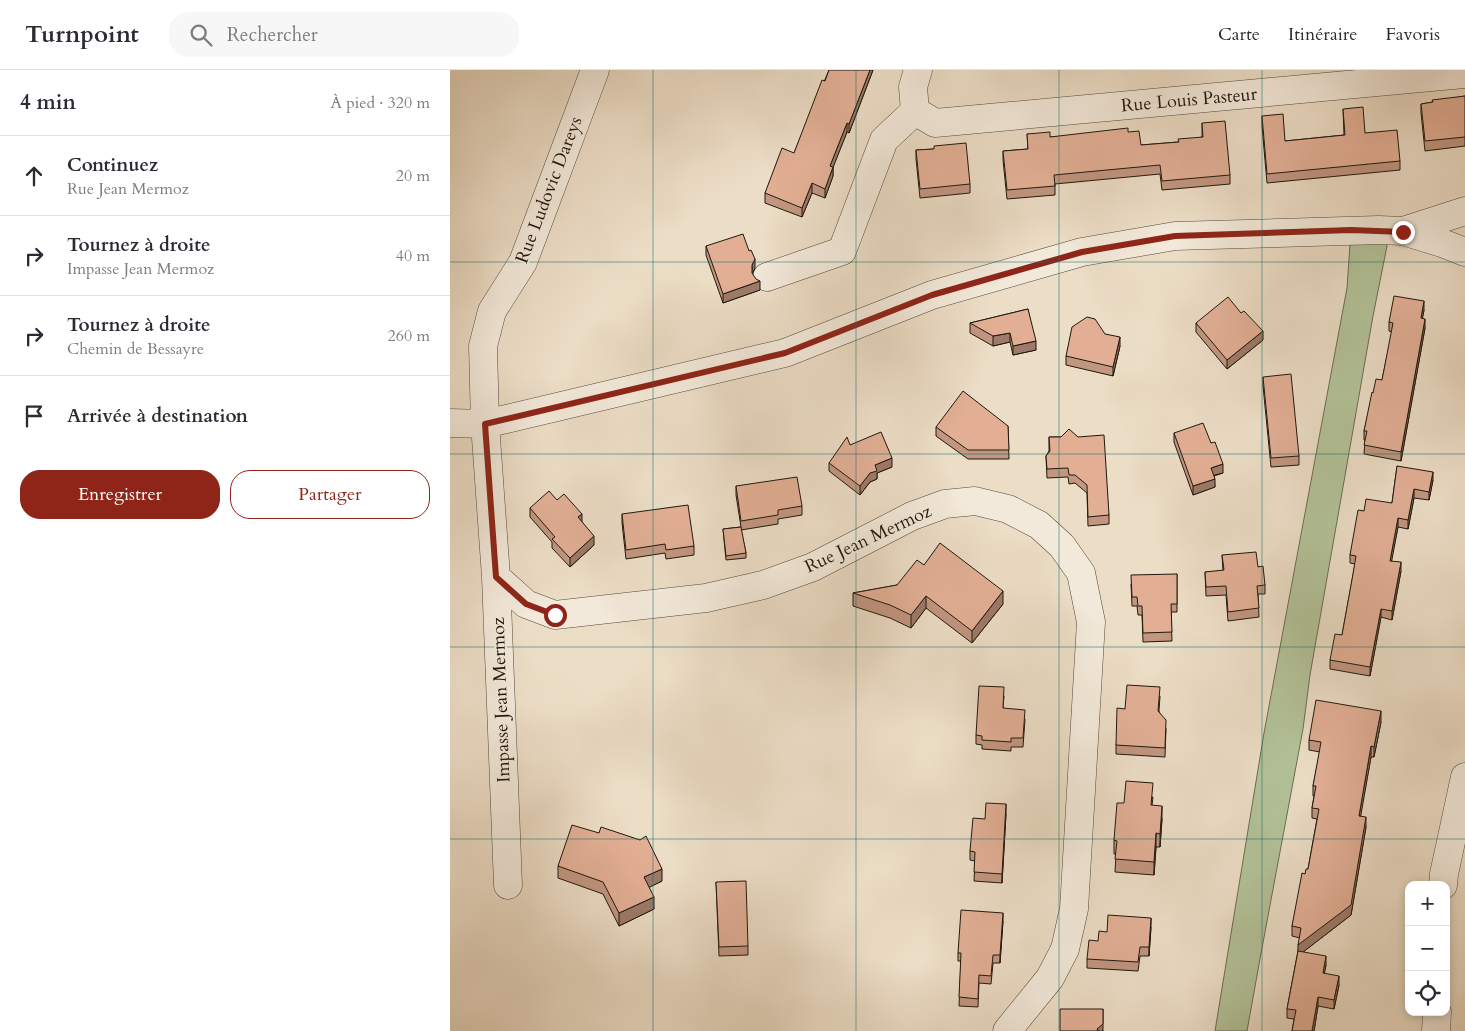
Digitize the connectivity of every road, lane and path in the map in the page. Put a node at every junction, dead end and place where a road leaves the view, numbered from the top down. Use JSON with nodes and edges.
{"nodes":[{"id":1,"x":595,"y":70,"type":"edge"},
{"id":2,"x":918,"y":70,"type":"edge"},
{"id":3,"x":1465,"y":74,"type":"edge"},
{"id":4,"x":915,"y":112,"type":"junction"},
{"id":5,"x":1465,"y":211,"type":"edge"},
{"id":6,"x":1403,"y":232,"type":"junction"},
{"id":7,"x":1465,"y":252,"type":"edge"},
{"id":8,"x":767,"y":277,"type":"dead end"},
{"id":9,"x":450,"y":423,"type":"edge"},
{"id":10,"x":485,"y":424,"type":"junction"},
{"id":11,"x":496,"y":577,"type":"junction"},
{"id":12,"x":1465,"y":777,"type":"edge"},
{"id":13,"x":1443,"y":881,"type":"edge"},
{"id":14,"x":508,"y":885,"type":"dead end"},
{"id":15,"x":1437,"y":1016,"type":"edge"},
{"id":16,"x":1007,"y":1031,"type":"edge"},
{"id":17,"x":1436,"y":1031,"type":"edge"}],
"edges":[{"from":1,"to":10,"type":"street","name":"Rue Ludovic Dareys"},
{"from":2,"to":4,"type":"street"},
{"from":3,"to":4,"type":"street","name":"Rue Louis Pasteur"},
{"from":4,"to":8,"type":"street"},
{"from":5,"to":6,"type":"street"},
{"from":6,"to":7,"type":"street"},
{"from":6,"to":10,"type":"street"},
{"from":9,"to":10,"type":"street"},
{"from":10,"to":11,"type":"street","name":"Impasse Jean Mermoz"},
{"from":11,"to":14,"type":"street","name":"Impasse Jean Mermoz"},
{"from":11,"to":16,"type":"street","name":"Rue Jean Mermoz"},
{"from":12,"to":13,"type":"street"},
{"from":15,"to":17,"type":"street"}]}
